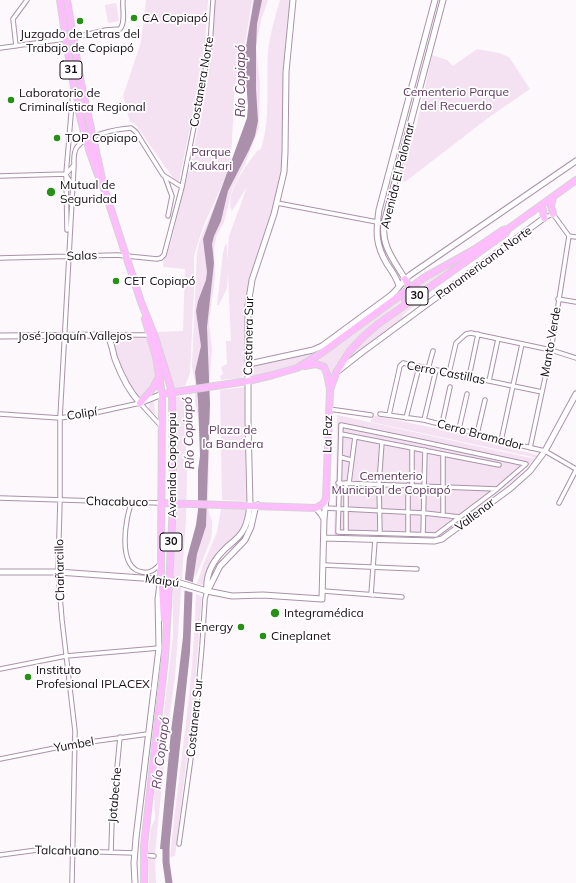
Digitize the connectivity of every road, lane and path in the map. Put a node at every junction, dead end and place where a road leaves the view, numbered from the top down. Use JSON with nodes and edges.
{"nodes":[{"id":1,"x":27,"y":0,"type":"edge"},
{"id":2,"x":60,"y":0,"type":"edge"},
{"id":3,"x":67,"y":0,"type":"edge"},
{"id":4,"x":123,"y":0,"type":"edge"},
{"id":5,"x":213,"y":0,"type":"edge"},
{"id":6,"x":293,"y":0,"type":"edge"},
{"id":7,"x":435,"y":0,"type":"edge"},
{"id":8,"x":443,"y":2,"type":"edge"},
{"id":9,"x":69,"y":38,"type":"junction"},
{"id":10,"x":16,"y":46,"type":"junction"},
{"id":11,"x":0,"y":48,"type":"edge"},
{"id":12,"x":73,"y":85,"type":"junction"},
{"id":13,"x":93,"y":137,"type":"junction"},
{"id":14,"x":85,"y":140,"type":"junction"},
{"id":15,"x":576,"y":161,"type":"edge"},
{"id":16,"x":392,"y":163,"type":"junction"},
{"id":17,"x":74,"y":165,"type":"junction"},
{"id":18,"x":398,"y":172,"type":"junction"},
{"id":19,"x":66,"y":174,"type":"junction"},
{"id":20,"x":163,"y":175,"type":"junction"},
{"id":21,"x":0,"y":176,"type":"edge"},
{"id":22,"x":576,"y":180,"type":"edge"},
{"id":23,"x":173,"y":182,"type":"junction"},
{"id":24,"x":73,"y":187,"type":"junction"},
{"id":25,"x":182,"y":187,"type":"junction"},
{"id":26,"x":170,"y":189,"type":"junction"},
{"id":27,"x":105,"y":191,"type":"junction"},
{"id":28,"x":553,"y":196,"type":"junction"},
{"id":29,"x":277,"y":203,"type":"junction"},
{"id":30,"x":541,"y":205,"type":"junction"},
{"id":31,"x":552,"y":214,"type":"junction"},
{"id":32,"x":168,"y":216,"type":"dead end"},
{"id":33,"x":544,"y":218,"type":"junction"},
{"id":34,"x":377,"y":222,"type":"junction"},
{"id":35,"x":508,"y":229,"type":"junction"},
{"id":36,"x":569,"y":236,"type":"junction"},
{"id":37,"x":576,"y":237,"type":"edge"},
{"id":38,"x":126,"y":256,"type":"junction"},
{"id":39,"x":163,"y":256,"type":"joint"},
{"id":40,"x":68,"y":257,"type":"junction"},
{"id":41,"x":0,"y":258,"type":"edge"},
{"id":42,"x":395,"y":265,"type":"junction"},
{"id":43,"x":390,"y":268,"type":"junction"},
{"id":44,"x":405,"y":279,"type":"junction"},
{"id":45,"x":400,"y":286,"type":"junction"},
{"id":46,"x":410,"y":288,"type":"junction"},
{"id":47,"x":558,"y":299,"type":"junction"},
{"id":48,"x":141,"y":302,"type":"junction"},
{"id":49,"x":576,"y":302,"type":"edge"},
{"id":50,"x":393,"y":313,"type":"junction"},
{"id":51,"x":366,"y":315,"type":"junction"},
{"id":52,"x":348,"y":334,"type":"junction"},
{"id":53,"x":478,"y":334,"type":"junction"},
{"id":54,"x":107,"y":335,"type":"junction"},
{"id":55,"x":150,"y":335,"type":"junction"},
{"id":56,"x":0,"y":336,"type":"edge"},
{"id":57,"x":64,"y":336,"type":"junction"},
{"id":58,"x":498,"y":339,"type":"junction"},
{"id":59,"x":522,"y":344,"type":"junction"},
{"id":60,"x":433,"y":350,"type":"dead end"},
{"id":61,"x":551,"y":350,"type":"junction"},
{"id":62,"x":576,"y":358,"type":"edge"},
{"id":63,"x":249,"y":364,"type":"junction"},
{"id":64,"x":419,"y":367,"type":"junction"},
{"id":65,"x":297,"y":368,"type":"junction"},
{"id":66,"x":428,"y":368,"type":"junction"},
{"id":67,"x":436,"y":370,"type":"junction"},
{"id":68,"x":336,"y":373,"type":"junction"},
{"id":69,"x":449,"y":373,"type":"junction"},
{"id":70,"x":160,"y":375,"type":"junction"},
{"id":71,"x":469,"y":377,"type":"junction"},
{"id":72,"x":248,"y":381,"type":"junction"},
{"id":73,"x":489,"y":381,"type":"junction"},
{"id":74,"x":513,"y":386,"type":"junction"},
{"id":75,"x":450,"y":387,"type":"dead end"},
{"id":76,"x":330,"y":390,"type":"junction"},
{"id":77,"x":172,"y":392,"type":"junction"},
{"id":78,"x":542,"y":392,"type":"junction"},
{"id":79,"x":162,"y":394,"type":"junction"},
{"id":80,"x":467,"y":394,"type":"dead end"},
{"id":81,"x":576,"y":394,"type":"edge"},
{"id":82,"x":485,"y":400,"type":"dead end"},
{"id":83,"x":140,"y":403,"type":"junction"},
{"id":84,"x":328,"y":409,"type":"junction"},
{"id":85,"x":0,"y":414,"type":"edge"},
{"id":86,"x":380,"y":414,"type":"dead end"},
{"id":87,"x":371,"y":415,"type":"dead end"},
{"id":88,"x":389,"y":415,"type":"junction"},
{"id":89,"x":60,"y":418,"type":"junction"},
{"id":90,"x":406,"y":418,"type":"junction"},
{"id":91,"x":424,"y":420,"type":"junction"},
{"id":92,"x":442,"y":424,"type":"junction"},
{"id":93,"x":162,"y":428,"type":"junction"},
{"id":94,"x":459,"y":428,"type":"junction"},
{"id":95,"x":341,"y":434,"type":"junction"},
{"id":96,"x":477,"y":434,"type":"junction"},
{"id":97,"x":355,"y":437,"type":"junction"},
{"id":98,"x":501,"y":441,"type":"junction"},
{"id":99,"x":382,"y":442,"type":"junction"},
{"id":100,"x":412,"y":448,"type":"junction"},
{"id":101,"x":530,"y":448,"type":"junction"},
{"id":102,"x":425,"y":450,"type":"junction"},
{"id":103,"x":545,"y":451,"type":"junction"},
{"id":104,"x":443,"y":454,"type":"junction"},
{"id":105,"x":340,"y":457,"type":"junction"},
{"id":106,"x":352,"y":460,"type":"junction"},
{"id":107,"x":499,"y":465,"type":"dead end"},
{"id":108,"x":576,"y":469,"type":"edge"},
{"id":109,"x":338,"y":483,"type":"junction"},
{"id":110,"x":347,"y":483,"type":"junction"},
{"id":111,"x":380,"y":484,"type":"junction"},
{"id":112,"x":410,"y":485,"type":"junction"},
{"id":113,"x":424,"y":486,"type":"junction"},
{"id":114,"x":443,"y":486,"type":"junction"},
{"id":115,"x":497,"y":489,"type":"junction"},
{"id":116,"x":0,"y":498,"type":"edge"},
{"id":117,"x":326,"y":498,"type":"junction"},
{"id":118,"x":60,"y":500,"type":"junction"},
{"id":119,"x":132,"y":502,"type":"junction"},
{"id":120,"x":162,"y":503,"type":"junction"},
{"id":121,"x":173,"y":503,"type":"junction"},
{"id":122,"x":559,"y":503,"type":"dead end"},
{"id":123,"x":250,"y":505,"type":"junction"},
{"id":124,"x":258,"y":505,"type":"junction"},
{"id":125,"x":316,"y":508,"type":"junction"},
{"id":126,"x":326,"y":508,"type":"junction"},
{"id":127,"x":338,"y":508,"type":"junction"},
{"id":128,"x":346,"y":508,"type":"junction"},
{"id":129,"x":380,"y":510,"type":"junction"},
{"id":130,"x":408,"y":512,"type":"junction"},
{"id":131,"x":424,"y":512,"type":"junction"},
{"id":132,"x":443,"y":515,"type":"junction"},
{"id":133,"x":460,"y":517,"type":"junction"},
{"id":134,"x":324,"y":519,"type":"junction"},
{"id":135,"x":346,"y":532,"type":"junction"},
{"id":136,"x":380,"y":533,"type":"junction"},
{"id":137,"x":408,"y":533,"type":"junction"},
{"id":138,"x":423,"y":535,"type":"junction"},
{"id":139,"x":324,"y":538,"type":"junction"},
{"id":140,"x":375,"y":540,"type":"junction"},
{"id":141,"x":161,"y":562,"type":"junction"},
{"id":142,"x":323,"y":565,"type":"junction"},
{"id":143,"x":373,"y":568,"type":"junction"},
{"id":144,"x":417,"y":569,"type":"dead end"},
{"id":145,"x":0,"y":572,"type":"edge"},
{"id":146,"x":58,"y":572,"type":"junction"},
{"id":147,"x":162,"y":579,"type":"junction"},
{"id":148,"x":170,"y":580,"type":"junction"},
{"id":149,"x":209,"y":591,"type":"junction"},
{"id":150,"x":323,"y":592,"type":"junction"},
{"id":151,"x":371,"y":595,"type":"junction"},
{"id":152,"x":402,"y":597,"type":"dead end"},
{"id":153,"x":322,"y":598,"type":"joint"},
{"id":154,"x":166,"y":633,"type":"junction"},
{"id":155,"x":160,"y":648,"type":"junction"},
{"id":156,"x":66,"y":656,"type":"junction"},
{"id":157,"x":0,"y":669,"type":"edge"},
{"id":158,"x":148,"y":734,"type":"junction"},
{"id":159,"x":120,"y":737,"type":"junction"},
{"id":160,"x":75,"y":744,"type":"junction"},
{"id":161,"x":0,"y":759,"type":"edge"},
{"id":162,"x":179,"y":844,"type":"dead end"},
{"id":163,"x":73,"y":851,"type":"junction"},
{"id":164,"x":111,"y":852,"type":"junction"},
{"id":165,"x":135,"y":853,"type":"junction"},
{"id":166,"x":0,"y":855,"type":"edge"},
{"id":167,"x":143,"y":855,"type":"junction"},
{"id":168,"x":154,"y":856,"type":"dead end"},
{"id":169,"x":72,"y":883,"type":"edge"},
{"id":170,"x":135,"y":883,"type":"edge"},
{"id":171,"x":144,"y":883,"type":"edge"}],
"edges":[{"from":1,"to":10,"type":"street"},
{"from":2,"to":9,"type":"highway","name":"Avenida Copayapu","number":"31"},
{"from":3,"to":9,"type":"highway","name":"Avenida Copayapu","number":"31"},
{"from":4,"to":9,"type":"street"},
{"from":5,"to":25,"type":"street","name":"Costanera Norte"},
{"from":6,"to":29,"type":"street","name":"Costanera Sur"},
{"from":7,"to":8,"type":"street"},
{"from":7,"to":16,"type":"street","name":"Avenida El Palomar"},
{"from":8,"to":18,"type":"street","name":"Avenida El Palomar"},
{"from":9,"to":10,"type":"street"},
{"from":9,"to":12,"type":"highway","name":"Avenida Copayapu","number":"31"},
{"from":9,"to":13,"type":"highway","name":"Avenida Copayapu","number":"31"},
{"from":10,"to":11,"type":"street"},
{"from":12,"to":14,"type":"highway","name":"Avenida Copayapu","number":"31"},
{"from":12,"to":19,"type":"street","name":"Chañarcillo"},
{"from":13,"to":14,"type":"street"},
{"from":13,"to":20,"type":"street"},
{"from":13,"to":27,"type":"highway","name":"Avenida Copayapu","number":"31"},
{"from":14,"to":17,"type":"street","name":"Chañarcillo"},
{"from":14,"to":27,"type":"highway","name":"Avenida Copayapu","number":"31"},
{"from":15,"to":44,"type":"street"},
{"from":16,"to":18,"type":"street"},
{"from":16,"to":34,"type":"street","name":"Avenida El Palomar"},
{"from":17,"to":19,"type":"street","name":"Chañarcillo"},
{"from":17,"to":24,"type":"street","name":"Chañarcillo"},
{"from":18,"to":42,"type":"street","name":"Avenida El Palomar"},
{"from":19,"to":21,"type":"street"},
{"from":19,"to":24,"type":"street"},
{"from":19,"to":40,"type":"street","name":"Chañarcillo"},
{"from":20,"to":23,"type":"street"},
{"from":20,"to":26,"type":"street"},
{"from":22,"to":28,"type":"highway","name":"Panamericana Norte","number":"30"},
{"from":23,"to":25,"type":"street"},
{"from":23,"to":26,"type":"street"},
{"from":24,"to":40,"type":"street","name":"Chañarcillo"},
{"from":25,"to":39,"type":"street","name":"Costanera Norte"},
{"from":26,"to":32,"type":"street"},
{"from":27,"to":38,"type":"highway","name":"Avenida Copayapu","number":"31"},
{"from":28,"to":30,"type":"highway","name":"Panamericana Norte","number":"30"},
{"from":28,"to":31,"type":"highway"},
{"from":29,"to":34,"type":"street"},
{"from":29,"to":63,"type":"street","name":"Costanera Sur"},
{"from":30,"to":33,"type":"highway"},
{"from":30,"to":35,"type":"highway","name":"Panamericana Norte","number":"30"},
{"from":31,"to":33,"type":"street"},
{"from":31,"to":36,"type":"street"},
{"from":33,"to":68,"type":"street","name":"Panamericana Norte"},
{"from":34,"to":43,"type":"street","name":"Avenida El Palomar"},
{"from":35,"to":46,"type":"highway","name":"Panamericana Norte","number":"30"},
{"from":35,"to":50,"type":"highway","name":"Panamericana Norte","number":"30"},
{"from":36,"to":37,"type":"street"},
{"from":36,"to":47,"type":"street","name":"Manto Verde"},
{"from":38,"to":39,"type":"street","name":"Salas"},
{"from":38,"to":40,"type":"street","name":"Salas"},
{"from":38,"to":48,"type":"highway","name":"Avenida Copayapu","number":"31"},
{"from":40,"to":41,"type":"street","name":"Salas"},
{"from":40,"to":57,"type":"street","name":"Chañarcillo"},
{"from":42,"to":43,"type":"street"},
{"from":42,"to":44,"type":"street","name":"Avenida El Palomar"},
{"from":43,"to":45,"type":"street","name":"Avenida El Palomar"},
{"from":44,"to":45,"type":"street"},
{"from":44,"to":46,"type":"highway"},
{"from":45,"to":51,"type":"street"},
{"from":46,"to":50,"type":"highway"},
{"from":46,"to":52,"type":"highway","name":"Panamericana Norte","number":"30"},
{"from":47,"to":49,"type":"street"},
{"from":47,"to":61,"type":"street","name":"Manto Verde"},
{"from":48,"to":55,"type":"highway","name":"Avenida Copayapu","number":"31"},
{"from":48,"to":77,"type":"highway","name":"Avenida Copayapu","number":"31"},
{"from":50,"to":68,"type":"highway","name":"Panamericana Norte","number":"30"},
{"from":51,"to":52,"type":"highway"},
{"from":51,"to":63,"type":"street"},
{"from":52,"to":65,"type":"highway","name":"Panamericana Norte","number":"30"},
{"from":53,"to":58,"type":"street"},
{"from":53,"to":69,"type":"street"},
{"from":53,"to":71,"type":"street"},
{"from":54,"to":55,"type":"street","name":"José Joaquín Vallejos"},
{"from":54,"to":57,"type":"street","name":"José Joaquín Vallejos"},
{"from":54,"to":83,"type":"street"},
{"from":55,"to":70,"type":"highway","name":"Avenida Copayapu","number":"31"},
{"from":56,"to":57,"type":"street","name":"José Joaquín Vallejos"},
{"from":57,"to":89,"type":"street","name":"Chañarcillo"},
{"from":58,"to":59,"type":"street"},
{"from":58,"to":73,"type":"street"},
{"from":59,"to":61,"type":"street"},
{"from":59,"to":74,"type":"street"},
{"from":60,"to":66,"type":"street"},
{"from":61,"to":62,"type":"street"},
{"from":61,"to":78,"type":"street","name":"Manto Verde"},
{"from":63,"to":72,"type":"street","name":"Costanera Sur"},
{"from":64,"to":66,"type":"street","name":"Cerro Castillas"},
{"from":64,"to":88,"type":"street","name":"Cerro Castillas"},
{"from":64,"to":90,"type":"street"},
{"from":65,"to":72,"type":"highway","name":"Panamericana Norte","number":"30"},
{"from":65,"to":76,"type":"highway"},
{"from":66,"to":67,"type":"street","name":"Cerro Castillas"},
{"from":67,"to":69,"type":"street","name":"Cerro Castillas"},
{"from":67,"to":91,"type":"street"},
{"from":68,"to":76,"type":"highway","name":"La Paz","number":"30"},
{"from":69,"to":71,"type":"street","name":"Cerro Castillas"},
{"from":70,"to":79,"type":"highway","name":"Avenida Copayapu","number":"31"},
{"from":70,"to":83,"type":"highway"},
{"from":71,"to":73,"type":"street","name":"Cerro Castillas"},
{"from":72,"to":77,"type":"highway","name":"Panamericana Norte","number":"30"},
{"from":72,"to":123,"type":"street","name":"Costanera Sur"},
{"from":73,"to":74,"type":"street","name":"Cerro Castillas"},
{"from":74,"to":78,"type":"street","name":"Cerro Castillas"},
{"from":74,"to":98,"type":"street"},
{"from":75,"to":92,"type":"street"},
{"from":76,"to":84,"type":"highway","name":"La Paz","number":"30"},
{"from":77,"to":79,"type":"highway","name":"Panamericana Norte","number":"30"},
{"from":77,"to":121,"type":"highway","name":"Avenida Copayapu"},
{"from":78,"to":101,"type":"street","name":"Manto Verde"},
{"from":79,"to":83,"type":"street","name":"Colipí"},
{"from":79,"to":93,"type":"highway","name":"Avenida Copayapu","number":"30"},
{"from":80,"to":94,"type":"street"},
{"from":81,"to":103,"type":"street","name":"Vallenar"},
{"from":82,"to":96,"type":"street"},
{"from":83,"to":89,"type":"street","name":"Colipí"},
{"from":83,"to":93,"type":"street"},
{"from":84,"to":87,"type":"street"},
{"from":84,"to":117,"type":"highway","name":"La Paz","number":"30"},
{"from":85,"to":89,"type":"street","name":"Colipí"},
{"from":86,"to":88,"type":"street","name":"Cerro Bramador"},
{"from":88,"to":90,"type":"street","name":"Cerro Bramador"},
{"from":89,"to":118,"type":"street","name":"Chañarcillo"},
{"from":90,"to":91,"type":"street","name":"Cerro Bramador"},
{"from":91,"to":92,"type":"street","name":"Cerro Bramador"},
{"from":92,"to":94,"type":"street","name":"Cerro Bramador"},
{"from":93,"to":120,"type":"highway","name":"Avenida Copayapu","number":"30"},
{"from":94,"to":96,"type":"street","name":"Cerro Bramador"},
{"from":95,"to":97,"type":"street"},
{"from":95,"to":105,"type":"street"},
{"from":95,"to":115,"type":"street"},
{"from":96,"to":98,"type":"street","name":"Cerro Bramador"},
{"from":97,"to":99,"type":"street"},
{"from":97,"to":106,"type":"street"},
{"from":98,"to":101,"type":"street","name":"Cerro Bramador"},
{"from":99,"to":100,"type":"street"},
{"from":99,"to":111,"type":"street"},
{"from":100,"to":102,"type":"street"},
{"from":100,"to":112,"type":"street"},
{"from":101,"to":103,"type":"street","name":"Cerro Bramador"},
{"from":102,"to":104,"type":"street"},
{"from":102,"to":113,"type":"street"},
{"from":103,"to":108,"type":"street","name":"Cerro Bramador"},
{"from":103,"to":140,"type":"street","name":"Vallenar"},
{"from":104,"to":107,"type":"street"},
{"from":104,"to":114,"type":"street"},
{"from":105,"to":106,"type":"street"},
{"from":105,"to":109,"type":"street"},
{"from":106,"to":110,"type":"street"},
{"from":108,"to":122,"type":"street"},
{"from":109,"to":110,"type":"street"},
{"from":109,"to":127,"type":"street"},
{"from":110,"to":111,"type":"street"},
{"from":110,"to":128,"type":"street"},
{"from":111,"to":112,"type":"street"},
{"from":111,"to":129,"type":"street"},
{"from":112,"to":113,"type":"street"},
{"from":112,"to":130,"type":"street"},
{"from":113,"to":114,"type":"street"},
{"from":113,"to":131,"type":"street"},
{"from":114,"to":115,"type":"street"},
{"from":114,"to":132,"type":"street"},
{"from":115,"to":133,"type":"street"},
{"from":116,"to":118,"type":"street","name":"Chacabuco"},
{"from":117,"to":125,"type":"highway"},
{"from":117,"to":126,"type":"street","name":"La Paz"},
{"from":118,"to":119,"type":"street","name":"Chacabuco"},
{"from":118,"to":146,"type":"street","name":"Chañarcillo"},
{"from":119,"to":120,"type":"street","name":"Chacabuco"},
{"from":119,"to":141,"type":"street"},
{"from":120,"to":121,"type":"highway","name":"Chacabuco"},
{"from":120,"to":141,"type":"highway","name":"Avenida Copayapu","number":"30"},
{"from":121,"to":123,"type":"highway","name":"Chacabuco"},
{"from":121,"to":148,"type":"highway","name":"Avenida Copayapu","number":"30"},
{"from":123,"to":124,"type":"highway","name":"Chacabuco"},
{"from":123,"to":149,"type":"street","name":"Costanera Sur"},
{"from":124,"to":125,"type":"highway","name":"Chacabuco"},
{"from":124,"to":149,"type":"street","name":"Costanera Sur"},
{"from":125,"to":134,"type":"street"},
{"from":126,"to":127,"type":"street"},
{"from":126,"to":134,"type":"street","name":"La Paz"},
{"from":127,"to":128,"type":"street"},
{"from":127,"to":135,"type":"street"},
{"from":128,"to":129,"type":"street"},
{"from":128,"to":135,"type":"street"},
{"from":129,"to":130,"type":"street"},
{"from":129,"to":136,"type":"street"},
{"from":130,"to":131,"type":"street"},
{"from":130,"to":137,"type":"street"},
{"from":131,"to":132,"type":"street"},
{"from":131,"to":138,"type":"street"},
{"from":132,"to":133,"type":"street"},
{"from":133,"to":138,"type":"street"},
{"from":134,"to":139,"type":"street","name":"La Paz"},
{"from":135,"to":136,"type":"street"},
{"from":136,"to":137,"type":"street"},
{"from":137,"to":138,"type":"street"},
{"from":139,"to":140,"type":"street","name":"Vallenar"},
{"from":139,"to":142,"type":"street","name":"La Paz"},
{"from":140,"to":143,"type":"street"},
{"from":141,"to":147,"type":"highway","name":"Avenida Copayapu","number":"30"},
{"from":142,"to":143,"type":"street"},
{"from":142,"to":150,"type":"street","name":"La Paz"},
{"from":143,"to":144,"type":"street"},
{"from":143,"to":151,"type":"street"},
{"from":145,"to":146,"type":"street","name":"Maipú"},
{"from":146,"to":147,"type":"street","name":"Maipú"},
{"from":146,"to":156,"type":"street","name":"Chañarcillo"},
{"from":147,"to":148,"type":"street","name":"Maipú"},
{"from":147,"to":154,"type":"highway","name":"Avenida Copayapu","number":"30"},
{"from":147,"to":155,"type":"street"},
{"from":148,"to":149,"type":"street","name":"Maipú"},
{"from":148,"to":154,"type":"highway","name":"Avenida Copayapu","number":"30"},
{"from":149,"to":153,"type":"street","name":"Maipú"},
{"from":149,"to":162,"type":"street","name":"Costanera Sur"},
{"from":150,"to":151,"type":"street"},
{"from":150,"to":153,"type":"street","name":"La Paz"},
{"from":151,"to":152,"type":"street"},
{"from":154,"to":167,"type":"highway","name":"Avenida Copayapu","number":"30"},
{"from":155,"to":156,"type":"street"},
{"from":155,"to":158,"type":"street"},
{"from":156,"to":157,"type":"street"},
{"from":156,"to":160,"type":"street","name":"Chañarcillo"},
{"from":158,"to":159,"type":"street","name":"Yumbel"},
{"from":158,"to":165,"type":"street"},
{"from":159,"to":160,"type":"street","name":"Yumbel"},
{"from":159,"to":164,"type":"street","name":"Jotabeche"},
{"from":160,"to":161,"type":"street","name":"Yumbel"},
{"from":160,"to":163,"type":"street","name":"Chañarcillo"},
{"from":163,"to":164,"type":"street","name":"Talcahuano"},
{"from":163,"to":166,"type":"street","name":"Talcahuano"},
{"from":163,"to":169,"type":"street","name":"Chañarcillo"},
{"from":164,"to":165,"type":"street","name":"Talcahuano"},
{"from":165,"to":170,"type":"street"},
{"from":167,"to":168,"type":"street"},
{"from":167,"to":171,"type":"highway","name":"Avenida Copayapu","number":"30"}]}
